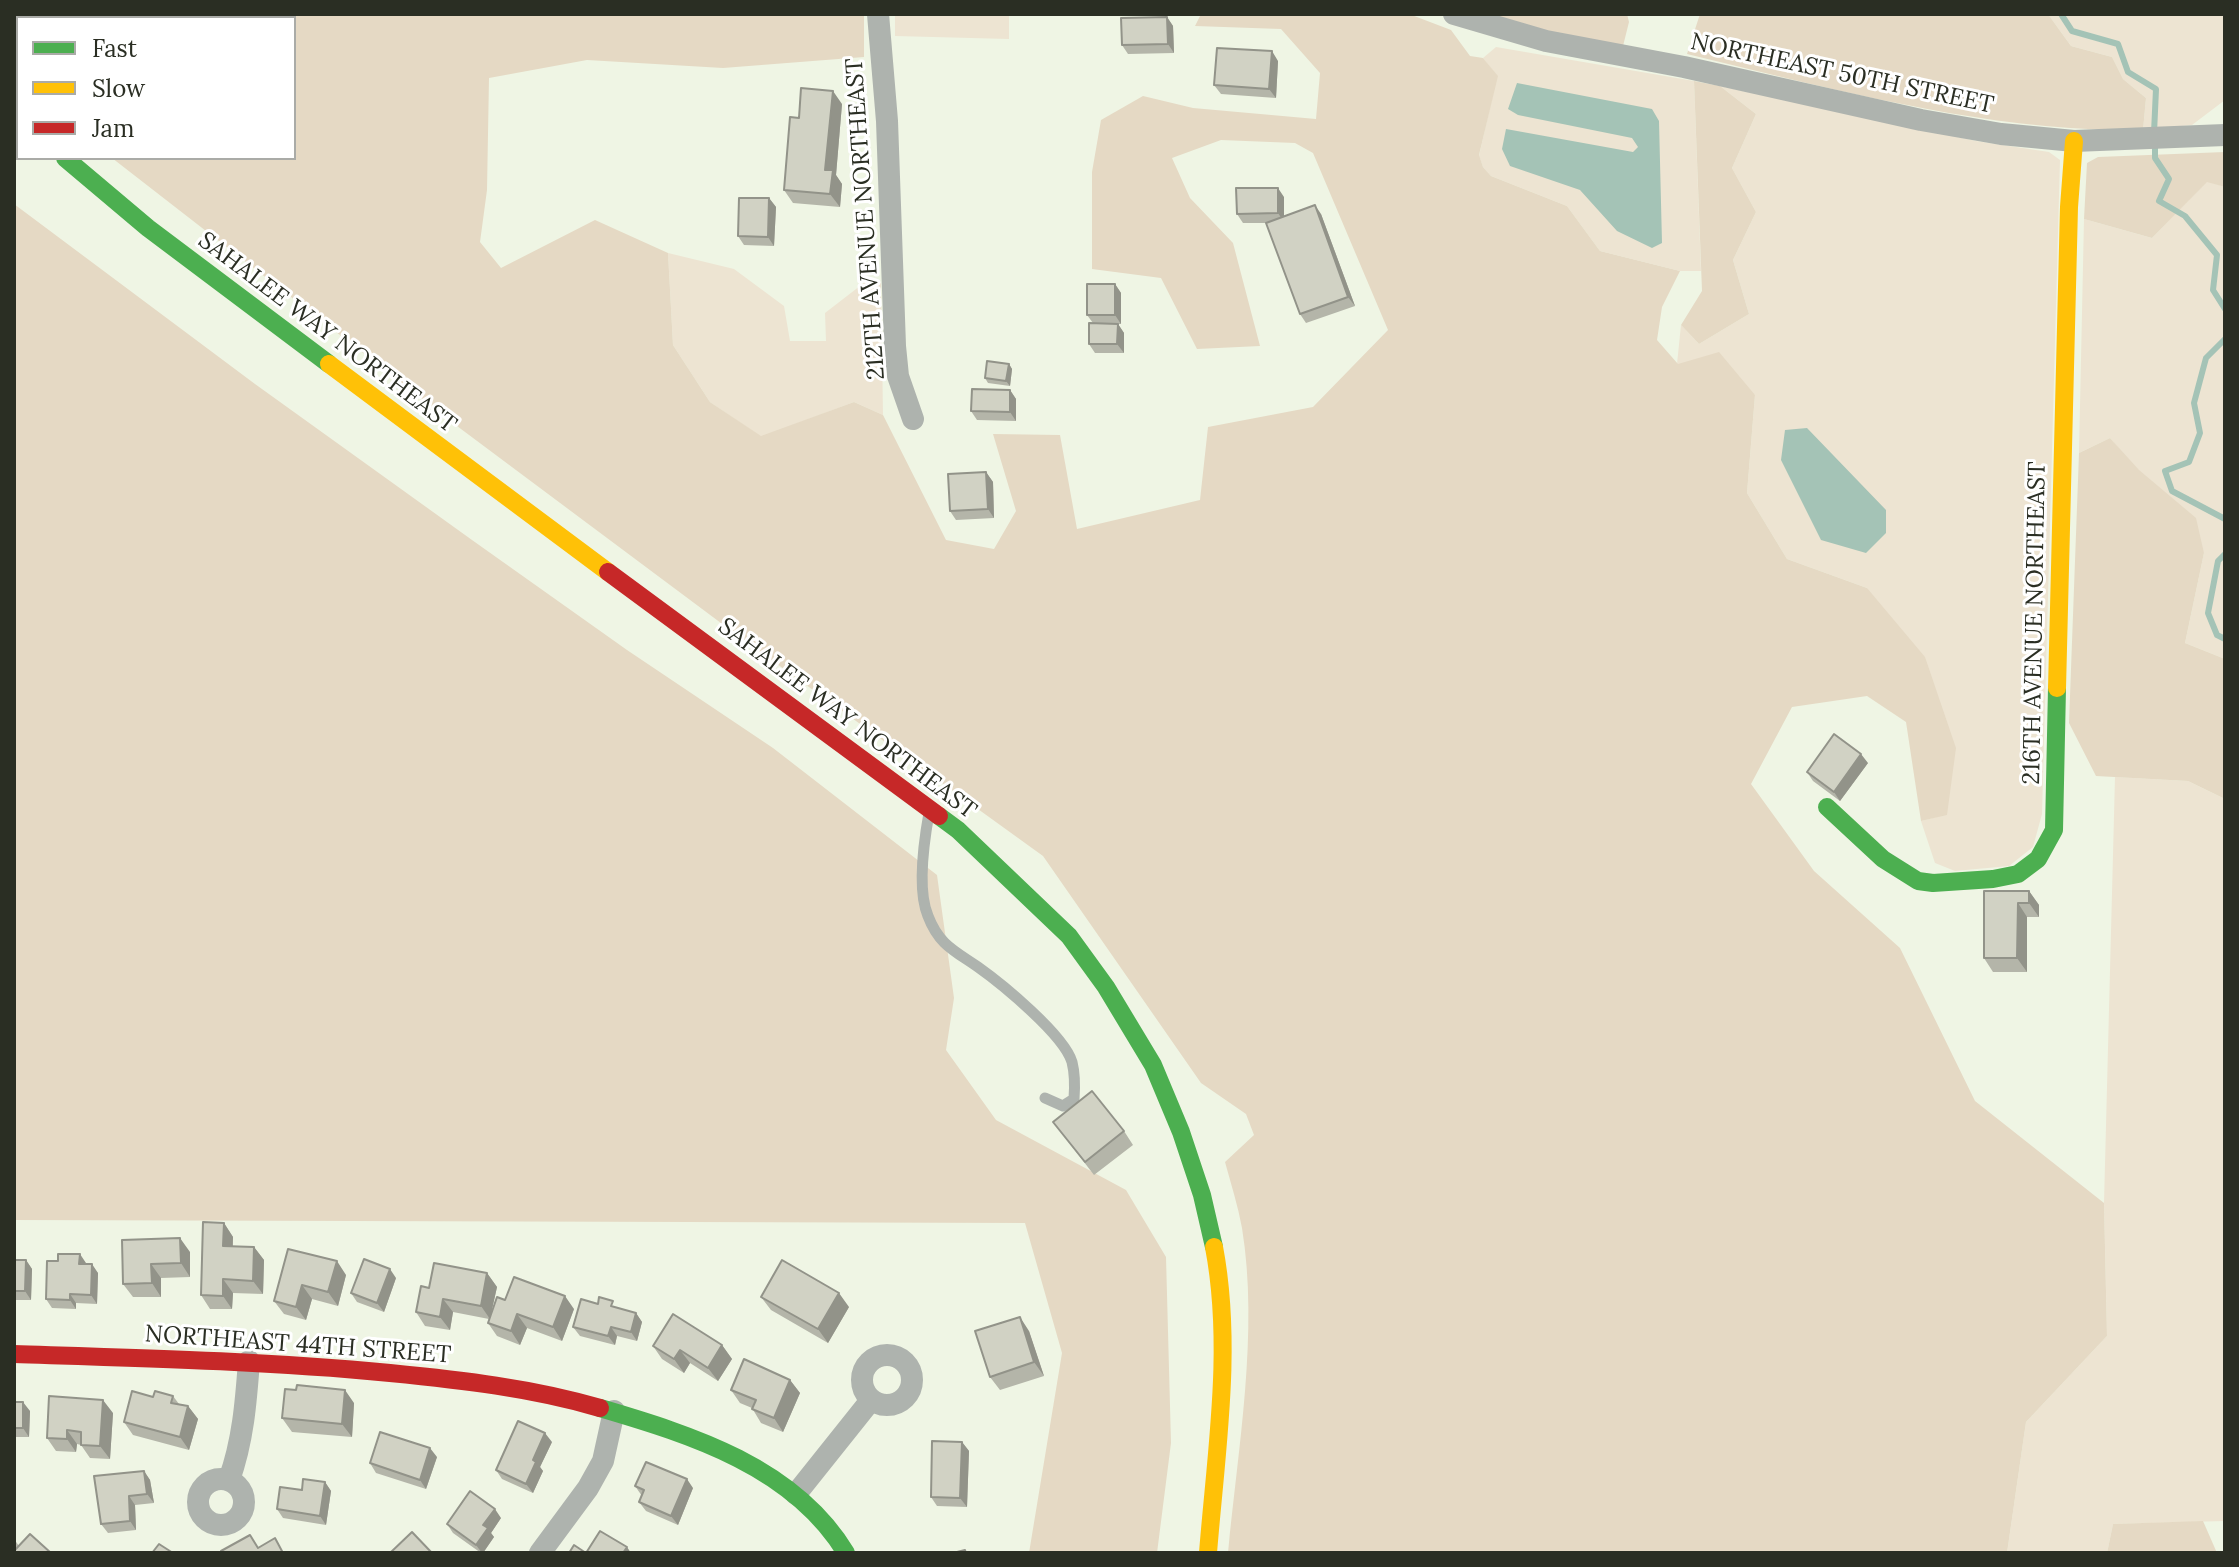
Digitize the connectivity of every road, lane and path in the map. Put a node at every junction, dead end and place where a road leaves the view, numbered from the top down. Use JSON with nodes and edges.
{"nodes":[{"id":1,"x":878,"y":14,"type":"edge"},
{"id":2,"x":1454,"y":14,"type":"edge"},
{"id":3,"x":2225,"y":135,"type":"edge"},
{"id":4,"x":2074,"y":141,"type":"junction"},
{"id":5,"x":67,"y":160,"type":"edge"},
{"id":6,"x":913,"y":419,"type":"dead end"},
{"id":7,"x":1827,"y":807,"type":"dead end"},
{"id":8,"x":930,"y":809,"type":"junction"},
{"id":9,"x":1045,"y":1098,"type":"dead end"},
{"id":10,"x":14,"y":1354,"type":"edge"},
{"id":11,"x":249,"y":1361,"type":"junction"},
{"id":12,"x":871,"y":1400,"type":"dead end"},
{"id":13,"x":614,"y":1411,"type":"junction"},
{"id":14,"x":229,"y":1480,"type":"dead end"},
{"id":15,"x":796,"y":1494,"type":"junction"},
{"id":16,"x":540,"y":1553,"type":"edge"},
{"id":17,"x":846,"y":1553,"type":"edge"},
{"id":18,"x":1208,"y":1553,"type":"edge"}],
"edges":[{"from":1,"to":6,"type":"street","name":"212TH AVENUE NORTHEAST"},
{"from":2,"to":4,"type":"street","name":"NORTHEAST 50TH STREET"},
{"from":3,"to":4,"type":"street","name":"NORTHEAST 50TH STREET"},
{"from":4,"to":7,"type":"main road","name":"216TH AVENUE NORTHEAST"},
{"from":5,"to":8,"type":"main road","name":"SAHALEE WAY NORTHEAST"},
{"from":8,"to":9,"type":"lane"},
{"from":8,"to":18,"type":"main road","name":"SAHALEE WAY NORTHEAST"},
{"from":10,"to":11,"type":"main road","name":"NORTHEAST 44TH STREET"},
{"from":11,"to":13,"type":"main road","name":"NORTHEAST 44TH STREET"},
{"from":11,"to":14,"type":"street"},
{"from":12,"to":15,"type":"street"},
{"from":13,"to":15,"type":"main road","name":"NORTHEAST 44TH STREET"},
{"from":13,"to":16,"type":"street"},
{"from":15,"to":17,"type":"main road"}]}
